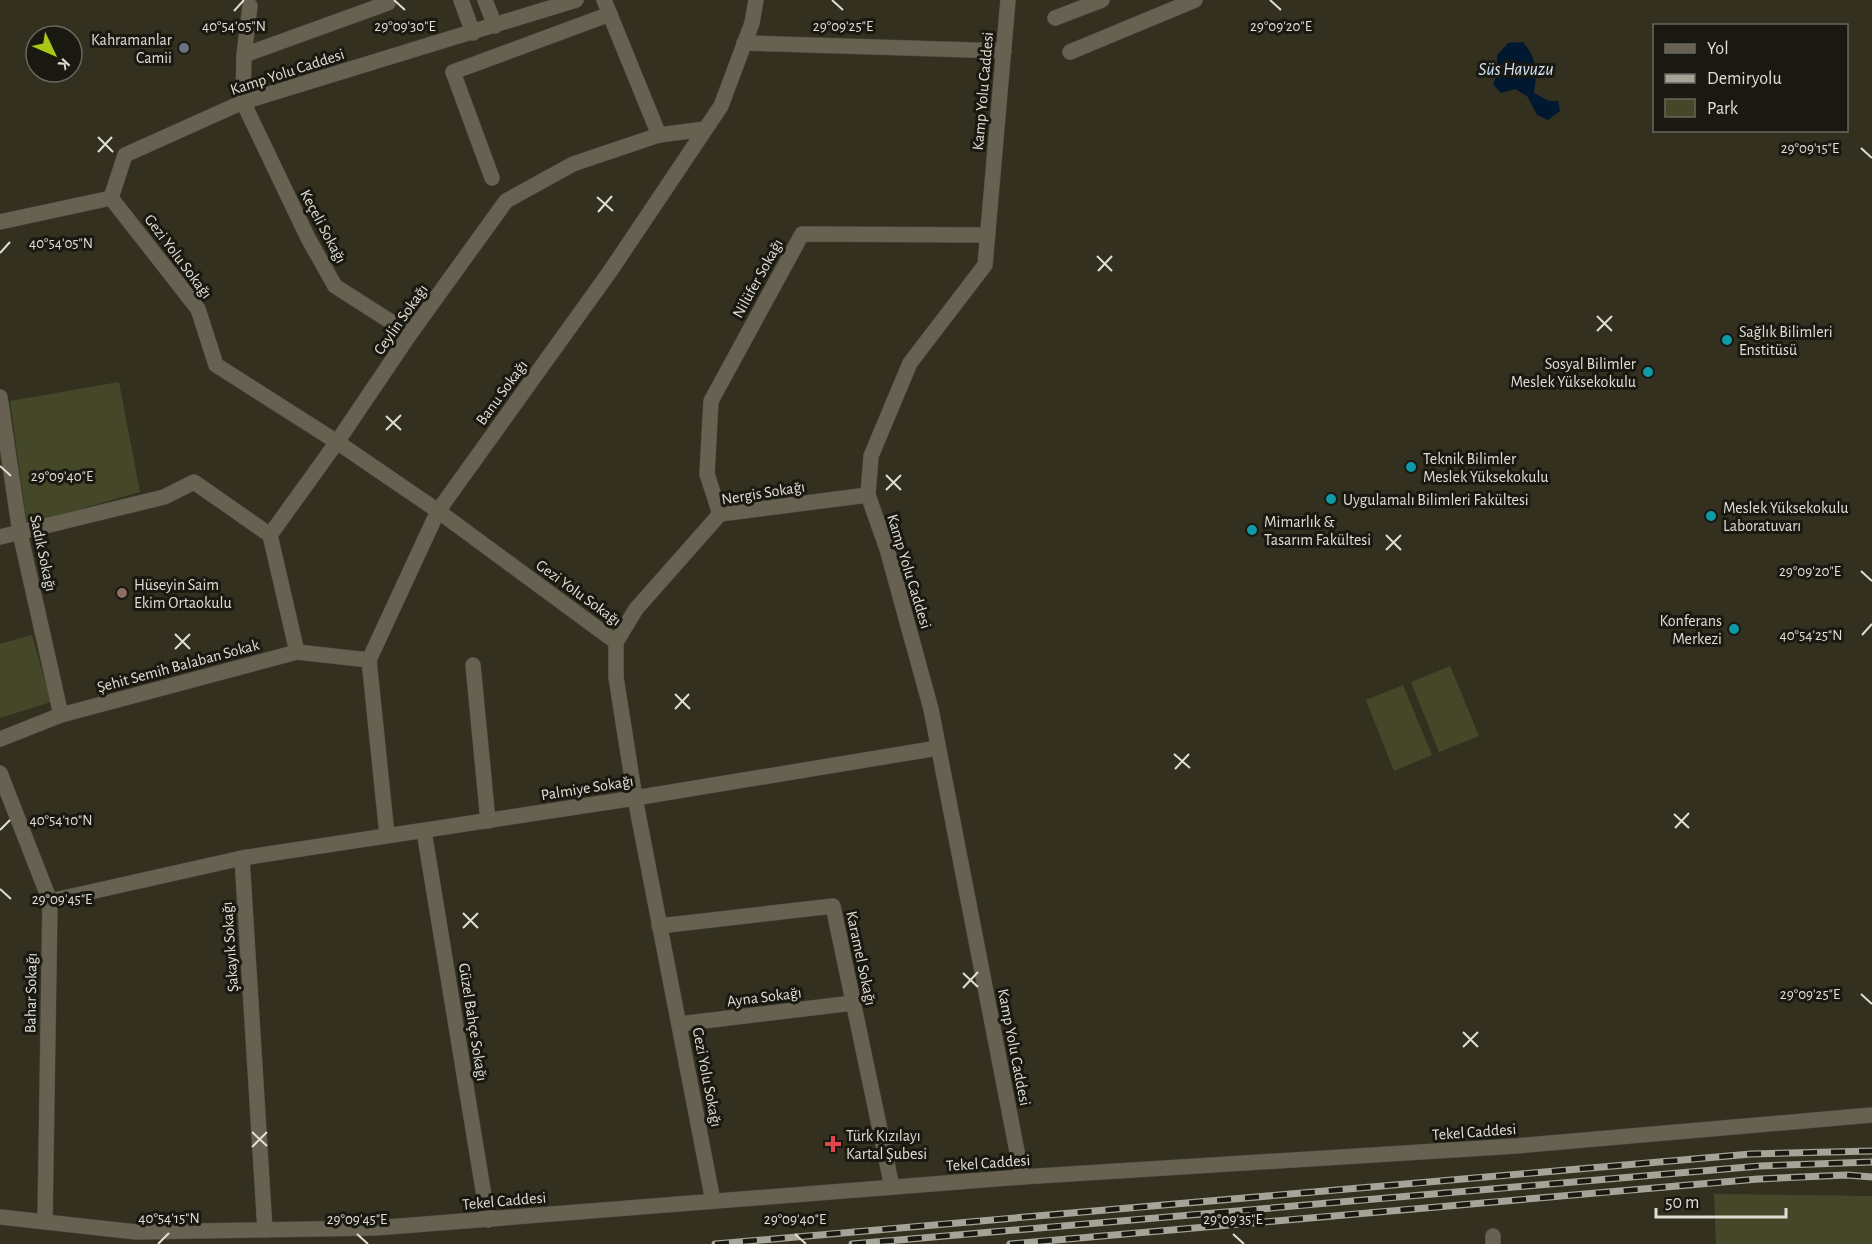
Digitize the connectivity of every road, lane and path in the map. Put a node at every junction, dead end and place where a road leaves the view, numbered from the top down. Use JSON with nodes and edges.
{"nodes":[{"id":1,"x":461,"y":0,"type":"edge"},
{"id":2,"x":485,"y":0,"type":"edge"},
{"id":3,"x":576,"y":0,"type":"edge"},
{"id":4,"x":756,"y":0,"type":"edge"},
{"id":5,"x":1008,"y":0,"type":"edge"},
{"id":6,"x":1102,"y":0,"type":"edge"},
{"id":7,"x":1195,"y":0,"type":"edge"},
{"id":8,"x":388,"y":3,"type":"dead end"},
{"id":9,"x":250,"y":6,"type":"dead end"},
{"id":10,"x":607,"y":7,"type":"edge"},
{"id":11,"x":1055,"y":18,"type":"dead end"},
{"id":12,"x":495,"y":26,"type":"junction"},
{"id":13,"x":474,"y":33,"type":"junction"},
{"id":14,"x":744,"y":43,"type":"junction"},
{"id":15,"x":1005,"y":51,"type":"junction"},
{"id":16,"x":1070,"y":52,"type":"dead end"},
{"id":17,"x":244,"y":55,"type":"junction"},
{"id":18,"x":243,"y":102,"type":"junction"},
{"id":19,"x":705,"y":129,"type":"junction"},
{"id":20,"x":659,"y":135,"type":"junction"},
{"id":21,"x":492,"y":178,"type":"dead end"},
{"id":22,"x":111,"y":198,"type":"junction"},
{"id":23,"x":0,"y":222,"type":"edge"},
{"id":24,"x":988,"y":235,"type":"junction"},
{"id":25,"x":410,"y":334,"type":"junction"},
{"id":26,"x":0,"y":397,"type":"edge"},
{"id":27,"x":336,"y":442,"type":"junction"},
{"id":28,"x":868,"y":495,"type":"junction"},
{"id":29,"x":438,"y":511,"type":"junction"},
{"id":30,"x":720,"y":514,"type":"junction"},
{"id":31,"x":20,"y":533,"type":"junction"},
{"id":32,"x":270,"y":535,"type":"junction"},
{"id":33,"x":0,"y":537,"type":"edge"},
{"id":34,"x":616,"y":642,"type":"junction"},
{"id":35,"x":297,"y":652,"type":"junction"},
{"id":36,"x":369,"y":660,"type":"junction"},
{"id":37,"x":473,"y":665,"type":"dead end"},
{"id":38,"x":61,"y":715,"type":"junction"},
{"id":39,"x":0,"y":739,"type":"edge"},
{"id":40,"x":938,"y":748,"type":"junction"},
{"id":41,"x":0,"y":773,"type":"edge"},
{"id":42,"x":635,"y":798,"type":"junction"},
{"id":43,"x":488,"y":821,"type":"junction"},
{"id":44,"x":424,"y":831,"type":"junction"},
{"id":45,"x":387,"y":835,"type":"junction"},
{"id":46,"x":242,"y":858,"type":"junction"},
{"id":47,"x":50,"y":901,"type":"junction"},
{"id":48,"x":659,"y":926,"type":"junction"},
{"id":49,"x":853,"y":1003,"type":"junction"},
{"id":50,"x":679,"y":1024,"type":"junction"},
{"id":51,"x":1872,"y":1115,"type":"edge"},
{"id":52,"x":1022,"y":1177,"type":"junction"},
{"id":53,"x":892,"y":1187,"type":"junction"},
{"id":54,"x":713,"y":1201,"type":"junction"},
{"id":55,"x":0,"y":1217,"type":"edge"},
{"id":56,"x":488,"y":1220,"type":"junction"},
{"id":57,"x":45,"y":1222,"type":"junction"},
{"id":58,"x":265,"y":1230,"type":"junction"}],
"edges":[{"from":1,"to":13,"type":"street"},
{"from":2,"to":12,"type":"street"},
{"from":3,"to":12,"type":"street","name":"Kamp Yolu Caddesi"},
{"from":4,"to":14,"type":"street","name":"Banu Sokağı"},
{"from":5,"to":15,"type":"street","name":"Kamp Yolu Caddesi"},
{"from":6,"to":11,"type":"street"},
{"from":7,"to":16,"type":"street"},
{"from":8,"to":17,"type":"street"},
{"from":9,"to":17,"type":"street"},
{"from":10,"to":20,"type":"street"},
{"from":10,"to":21,"type":"street"},
{"from":12,"to":13,"type":"street","name":"Kamp Yolu Caddesi"},
{"from":13,"to":18,"type":"street","name":"Kamp Yolu Caddesi"},
{"from":14,"to":15,"type":"street"},
{"from":14,"to":19,"type":"street","name":"Banu Sokağı"},
{"from":15,"to":24,"type":"street","name":"Kamp Yolu Caddesi"},
{"from":17,"to":18,"type":"street"},
{"from":18,"to":22,"type":"street","name":"Kamp Yolu Caddesi"},
{"from":18,"to":25,"type":"street","name":"Keçeli Sokağı"},
{"from":19,"to":20,"type":"street","name":"Ceylin Sokağı"},
{"from":19,"to":29,"type":"street","name":"Banu Sokağı"},
{"from":20,"to":25,"type":"street","name":"Ceylin Sokağı"},
{"from":22,"to":23,"type":"street"},
{"from":22,"to":27,"type":"street","name":"Gezi Yolu Sokağı"},
{"from":24,"to":28,"type":"street","name":"Kamp Yolu Caddesi"},
{"from":24,"to":30,"type":"street","name":"Nilüfer Sokağı"},
{"from":25,"to":27,"type":"street","name":"Ceylin Sokağı"},
{"from":26,"to":31,"type":"street","name":"Sadık Sokağı"},
{"from":27,"to":29,"type":"street","name":"Gezi Yolu Sokağı"},
{"from":27,"to":32,"type":"street","name":"Ceylin Sokağı"},
{"from":28,"to":30,"type":"street","name":"Nergis Sokağı"},
{"from":28,"to":40,"type":"street","name":"Kamp Yolu Caddesi"},
{"from":29,"to":34,"type":"street","name":"Gezi Yolu Sokağı"},
{"from":29,"to":36,"type":"street","name":"Banu Sokağı"},
{"from":30,"to":34,"type":"street","name":"Nergis Sokağı"},
{"from":31,"to":32,"type":"street"},
{"from":31,"to":33,"type":"street"},
{"from":31,"to":38,"type":"street","name":"Sadık Sokağı"},
{"from":32,"to":35,"type":"street"},
{"from":34,"to":42,"type":"street","name":"Gezi Yolu Sokağı"},
{"from":35,"to":36,"type":"street","name":"Şehit Semih Balaban Sokak"},
{"from":35,"to":38,"type":"street","name":"Şehit Semih Balaban Sokak"},
{"from":36,"to":45,"type":"street"},
{"from":37,"to":43,"type":"street"},
{"from":38,"to":39,"type":"street","name":"Şehit Semih Balaban Sokak"},
{"from":40,"to":42,"type":"street","name":"Palmiye Sokağı"},
{"from":40,"to":52,"type":"street","name":"Kamp Yolu Caddesi"},
{"from":41,"to":47,"type":"street","name":"Bahar Sokağı"},
{"from":42,"to":43,"type":"street","name":"Palmiye Sokağı"},
{"from":42,"to":48,"type":"street","name":"Gezi Yolu Sokağı"},
{"from":43,"to":44,"type":"street","name":"Palmiye Sokağı"},
{"from":44,"to":45,"type":"street","name":"Palmiye Sokağı"},
{"from":44,"to":56,"type":"street","name":"Güzel Bahçe Sokağı"},
{"from":45,"to":46,"type":"street","name":"Palmiye Sokağı"},
{"from":46,"to":47,"type":"street"},
{"from":46,"to":58,"type":"street","name":"Şakayık Sokağı"},
{"from":47,"to":57,"type":"street","name":"Bahar Sokağı"},
{"from":48,"to":49,"type":"street","name":"Karamel Sokağı"},
{"from":48,"to":50,"type":"street","name":"Gezi Yolu Sokağı"},
{"from":49,"to":50,"type":"street","name":"Ayna Sokağı"},
{"from":49,"to":53,"type":"street","name":"Karamel Sokağı"},
{"from":50,"to":54,"type":"street","name":"Gezi Yolu Sokağı"},
{"from":51,"to":52,"type":"street","name":"Tekel Caddesi"},
{"from":52,"to":53,"type":"street","name":"Tekel Caddesi"},
{"from":53,"to":54,"type":"street","name":"Tekel Caddesi"},
{"from":54,"to":56,"type":"street","name":"Tekel Caddesi"},
{"from":55,"to":57,"type":"street","name":"Tekel Caddesi"},
{"from":56,"to":58,"type":"street","name":"Tekel Caddesi"},
{"from":57,"to":58,"type":"street","name":"Tekel Caddesi"}]}
